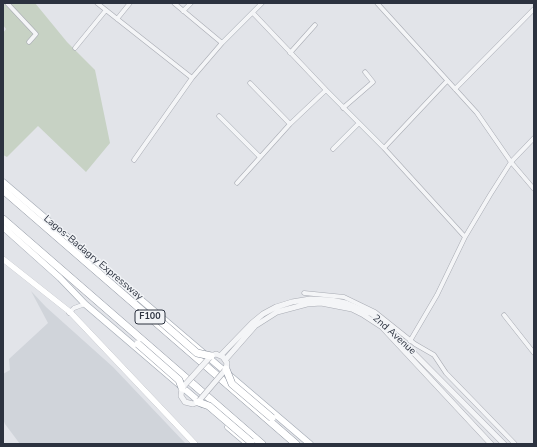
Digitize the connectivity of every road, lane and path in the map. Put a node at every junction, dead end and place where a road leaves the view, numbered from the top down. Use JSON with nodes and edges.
{"nodes":[{"id":1,"x":7,"y":3,"type":"edge"},
{"id":2,"x":97,"y":3,"type":"edge"},
{"id":3,"x":130,"y":3,"type":"edge"},
{"id":4,"x":174,"y":3,"type":"edge"},
{"id":5,"x":191,"y":3,"type":"edge"},
{"id":6,"x":262,"y":3,"type":"edge"},
{"id":7,"x":377,"y":3,"type":"edge"},
{"id":8,"x":534,"y":9,"type":"edge"},
{"id":9,"x":106,"y":10,"type":"junction"},
{"id":10,"x":183,"y":11,"type":"junction"},
{"id":11,"x":253,"y":13,"type":"junction"},
{"id":12,"x":116,"y":19,"type":"junction"},
{"id":13,"x":315,"y":25,"type":"dead end"},
{"id":14,"x":29,"y":42,"type":"dead end"},
{"id":15,"x":222,"y":43,"type":"junction"},
{"id":16,"x":75,"y":48,"type":"dead end"},
{"id":17,"x":290,"y":52,"type":"junction"},
{"id":18,"x":365,"y":72,"type":"dead end"},
{"id":19,"x":192,"y":78,"type":"junction"},
{"id":20,"x":447,"y":81,"type":"junction"},
{"id":21,"x":250,"y":83,"type":"dead end"},
{"id":22,"x":455,"y":89,"type":"junction"},
{"id":23,"x":326,"y":90,"type":"junction"},
{"id":24,"x":343,"y":108,"type":"junction"},
{"id":25,"x":219,"y":116,"type":"dead end"},
{"id":26,"x":290,"y":124,"type":"junction"},
{"id":27,"x":358,"y":124,"type":"junction"},
{"id":28,"x":534,"y":138,"type":"edge"},
{"id":29,"x":384,"y":148,"type":"junction"},
{"id":30,"x":333,"y":149,"type":"dead end"},
{"id":31,"x":260,"y":157,"type":"junction"},
{"id":32,"x":134,"y":160,"type":"dead end"},
{"id":33,"x":511,"y":162,"type":"junction"},
{"id":34,"x":3,"y":182,"type":"edge"},
{"id":35,"x":237,"y":183,"type":"dead end"},
{"id":36,"x":534,"y":189,"type":"edge"},
{"id":37,"x":3,"y":190,"type":"edge"},
{"id":38,"x":3,"y":219,"type":"edge"},
{"id":39,"x":3,"y":227,"type":"edge"},
{"id":40,"x":51,"y":232,"type":"junction"},
{"id":41,"x":465,"y":237,"type":"junction"},
{"id":42,"x":43,"y":254,"type":"junction"},
{"id":43,"x":3,"y":260,"type":"edge"},
{"id":44,"x":304,"y":293,"type":"dead end"},
{"id":45,"x":308,"y":301,"type":"junction"},
{"id":46,"x":85,"y":304,"type":"junction"},
{"id":47,"x":69,"y":313,"type":"junction"},
{"id":48,"x":504,"y":315,"type":"dead end"},
{"id":49,"x":410,"y":340,"type":"junction"},
{"id":50,"x":534,"y":353,"type":"edge"},
{"id":51,"x":221,"y":355,"type":"junction"},
{"id":52,"x":211,"y":356,"type":"junction"},
{"id":53,"x":226,"y":359,"type":"junction"},
{"id":54,"x":226,"y":369,"type":"junction"},
{"id":55,"x":182,"y":388,"type":"junction"},
{"id":56,"x":198,"y":402,"type":"junction"},
{"id":57,"x":251,"y":443,"type":"edge"},
{"id":58,"x":192,"y":444,"type":"edge"},
{"id":59,"x":195,"y":444,"type":"edge"},
{"id":60,"x":262,"y":444,"type":"edge"},
{"id":61,"x":296,"y":444,"type":"edge"},
{"id":62,"x":302,"y":444,"type":"edge"},
{"id":63,"x":310,"y":444,"type":"edge"},
{"id":64,"x":491,"y":444,"type":"edge"},
{"id":65,"x":504,"y":444,"type":"edge"},
{"id":66,"x":515,"y":444,"type":"edge"}],
"edges":[{"from":1,"to":14,"type":"street"},
{"from":2,"to":9,"type":"street"},
{"from":3,"to":12,"type":"street"},
{"from":4,"to":10,"type":"street"},
{"from":5,"to":10,"type":"street"},
{"from":6,"to":11,"type":"street"},
{"from":7,"to":20,"type":"street"},
{"from":8,"to":22,"type":"street"},
{"from":9,"to":12,"type":"street"},
{"from":9,"to":16,"type":"street"},
{"from":10,"to":15,"type":"street"},
{"from":11,"to":15,"type":"street"},
{"from":11,"to":17,"type":"street"},
{"from":12,"to":19,"type":"street"},
{"from":13,"to":17,"type":"street"},
{"from":15,"to":19,"type":"street"},
{"from":17,"to":23,"type":"street"},
{"from":18,"to":24,"type":"street"},
{"from":19,"to":32,"type":"street"},
{"from":20,"to":22,"type":"street"},
{"from":20,"to":29,"type":"street"},
{"from":21,"to":26,"type":"street"},
{"from":22,"to":33,"type":"street"},
{"from":23,"to":24,"type":"street"},
{"from":23,"to":26,"type":"street"},
{"from":24,"to":27,"type":"street"},
{"from":25,"to":31,"type":"street"},
{"from":26,"to":31,"type":"street"},
{"from":27,"to":29,"type":"street"},
{"from":27,"to":30,"type":"street"},
{"from":28,"to":33,"type":"street"},
{"from":29,"to":41,"type":"street"},
{"from":31,"to":35,"type":"street"},
{"from":33,"to":36,"type":"street"},
{"from":33,"to":41,"type":"street"},
{"from":34,"to":63,"type":"main road","name":"Lagos-Badagry Expressway"},
{"from":37,"to":40,"type":"highway","name":"Lagos-Badagry Expressway","number":"F100"},
{"from":38,"to":42,"type":"highway","number":"F100"},
{"from":39,"to":46,"type":"main road"},
{"from":40,"to":52,"type":"highway","bridge":true},
{"from":40,"to":61,"type":"highway","name":"Lagos-Badagry Expressway","number":"F100"},
{"from":41,"to":49,"type":"street"},
{"from":42,"to":55,"type":"highway","bridge":true},
{"from":42,"to":60,"type":"highway","number":"F100"},
{"from":43,"to":47,"type":"main road"},
{"from":44,"to":49,"type":"street"},
{"from":45,"to":51,"type":"street","name":"2nd Avenue"},
{"from":45,"to":53,"type":"street","name":"2nd Avenue"},
{"from":45,"to":64,"type":"street","name":"2nd Avenue"},
{"from":45,"to":65,"type":"street","name":"2nd Avenue"},
{"from":46,"to":47,"type":"street"},
{"from":46,"to":57,"type":"main road"},
{"from":47,"to":58,"type":"main road"},
{"from":47,"to":59,"type":"main road"},
{"from":48,"to":50,"type":"street"},
{"from":49,"to":66,"type":"street"},
{"from":51,"to":52,"type":"street"},
{"from":51,"to":53,"type":"street"},
{"from":52,"to":55,"type":"street","bridge":true},
{"from":53,"to":54,"type":"street"},
{"from":54,"to":56,"type":"street","bridge":true},
{"from":54,"to":62,"type":"highway","bridge":true},
{"from":55,"to":56,"type":"street"},
{"from":56,"to":57,"type":"highway","bridge":true}]}
